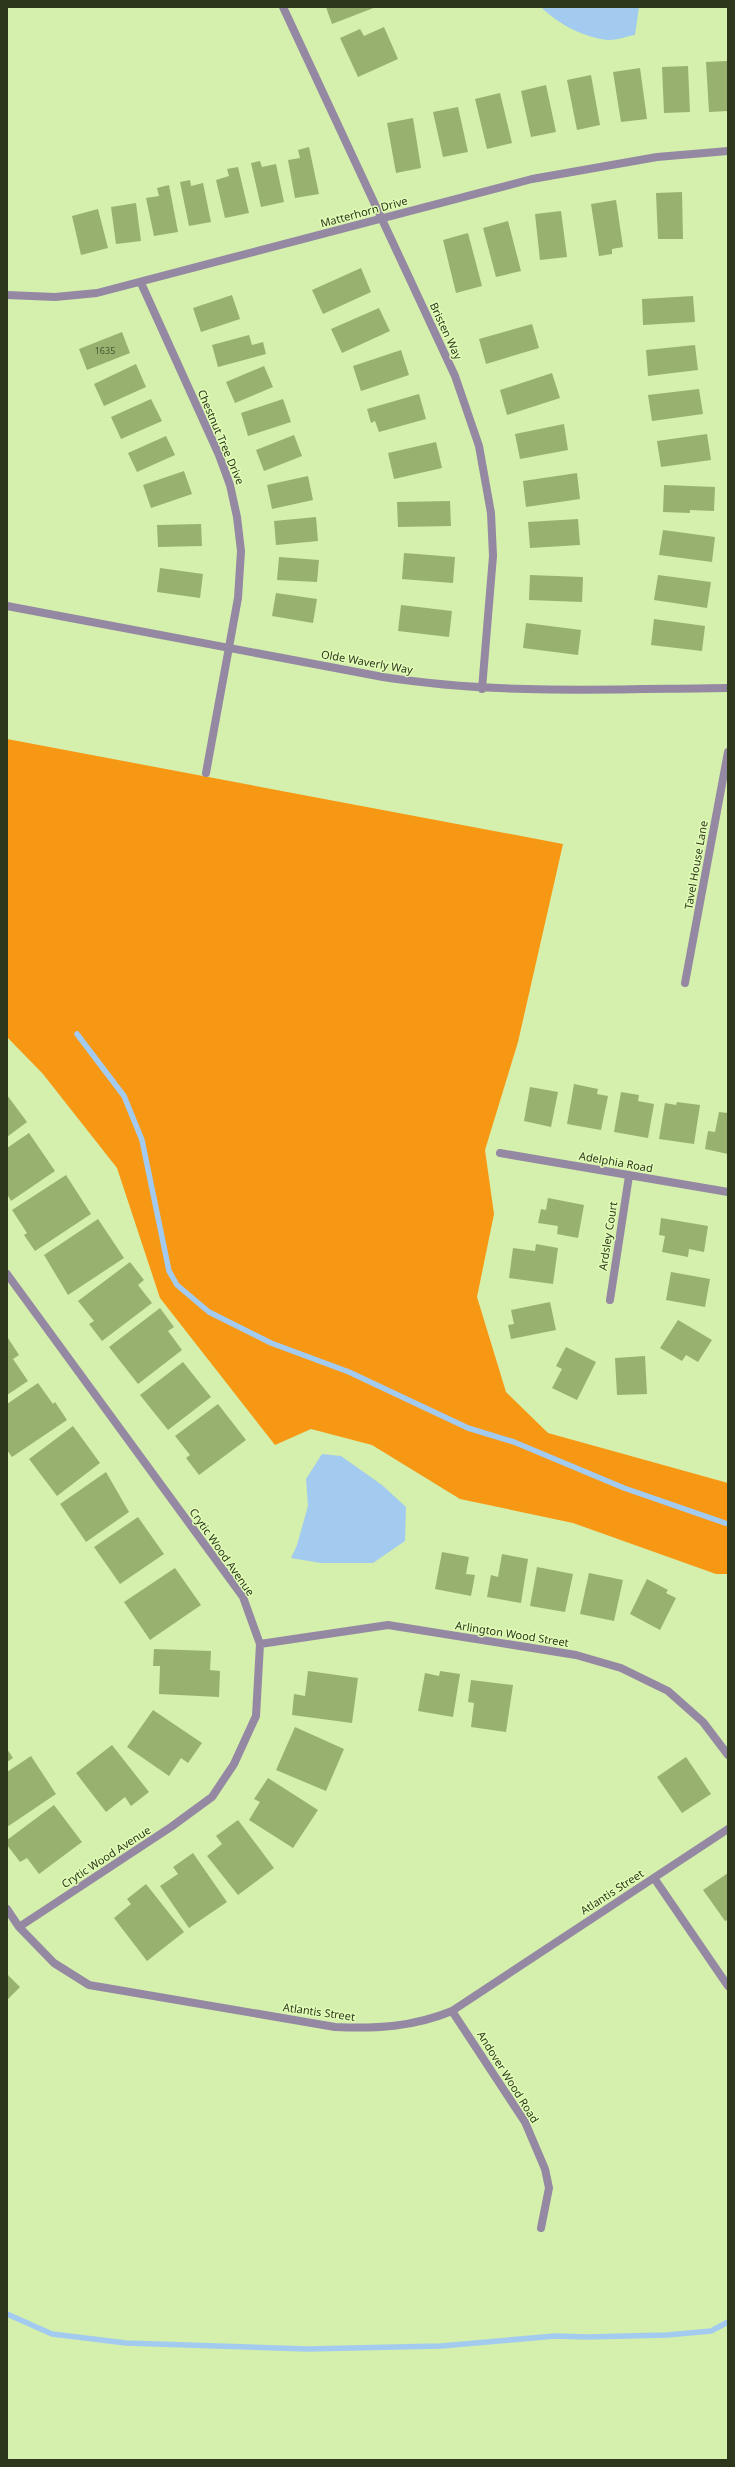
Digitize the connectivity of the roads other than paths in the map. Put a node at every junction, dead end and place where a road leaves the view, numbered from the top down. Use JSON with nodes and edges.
{"nodes":[{"id":1,"x":283,"y":7,"type":"edge"},
{"id":2,"x":728,"y":150,"type":"edge"},
{"id":3,"x":382,"y":218,"type":"junction"},
{"id":4,"x":141,"y":283,"type":"junction"},
{"id":5,"x":7,"y":295,"type":"edge"},
{"id":6,"x":7,"y":606,"type":"edge"},
{"id":7,"x":230,"y":648,"type":"junction"},
{"id":8,"x":728,"y":688,"type":"edge"},
{"id":9,"x":482,"y":689,"type":"junction"},
{"id":10,"x":728,"y":752,"type":"edge"},
{"id":11,"x":206,"y":773,"type":"dead end"},
{"id":12,"x":685,"y":983,"type":"dead end"},
{"id":13,"x":500,"y":1152,"type":"dead end"},
{"id":14,"x":629,"y":1176,"type":"junction"},
{"id":15,"x":728,"y":1192,"type":"edge"},
{"id":16,"x":7,"y":1274,"type":"edge"},
{"id":17,"x":610,"y":1300,"type":"dead end"},
{"id":18,"x":260,"y":1644,"type":"junction"},
{"id":19,"x":728,"y":1755,"type":"edge"},
{"id":20,"x":728,"y":1829,"type":"edge"},
{"id":21,"x":654,"y":1878,"type":"junction"},
{"id":22,"x":7,"y":1909,"type":"edge"},
{"id":23,"x":19,"y":1927,"type":"junction"},
{"id":24,"x":728,"y":1986,"type":"edge"},
{"id":25,"x":452,"y":2011,"type":"junction"},
{"id":26,"x":541,"y":2228,"type":"dead end"}],
"edges":[{"from":1,"to":3,"type":"street","name":"Bristen Way"},
{"from":2,"to":3,"type":"street","name":"Matterhorn Drive"},
{"from":3,"to":4,"type":"street","name":"Matterhorn Drive"},
{"from":3,"to":9,"type":"street","name":"Bristen Way"},
{"from":4,"to":5,"type":"street","name":"Matterhorn Drive"},
{"from":4,"to":7,"type":"street","name":"Chestnut Tree Drive"},
{"from":6,"to":7,"type":"street","name":"Olde Waverly Way"},
{"from":7,"to":9,"type":"street","name":"Olde Waverly Way"},
{"from":7,"to":11,"type":"street","name":"Chestnut Tree Drive"},
{"from":8,"to":9,"type":"street","name":"Olde Waverly Way"},
{"from":10,"to":12,"type":"street","name":"Tavel House Lane"},
{"from":13,"to":14,"type":"street","name":"Adelphia Road"},
{"from":14,"to":15,"type":"street","name":"Adelphia Road"},
{"from":14,"to":17,"type":"street","name":"Ardsley Court"},
{"from":16,"to":18,"type":"street","name":"Crytic Wood Avenue"},
{"from":18,"to":19,"type":"street","name":"Arlington Wood Street"},
{"from":18,"to":23,"type":"street","name":"Crytic Wood Avenue"},
{"from":20,"to":21,"type":"street","name":"Atlantis Street"},
{"from":21,"to":24,"type":"street"},
{"from":21,"to":25,"type":"street","name":"Atlantis Street"},
{"from":22,"to":23,"type":"street","name":"Atlantis Street"},
{"from":23,"to":25,"type":"street","name":"Atlantis Street"},
{"from":25,"to":26,"type":"street","name":"Andover Wood Road"}]}
